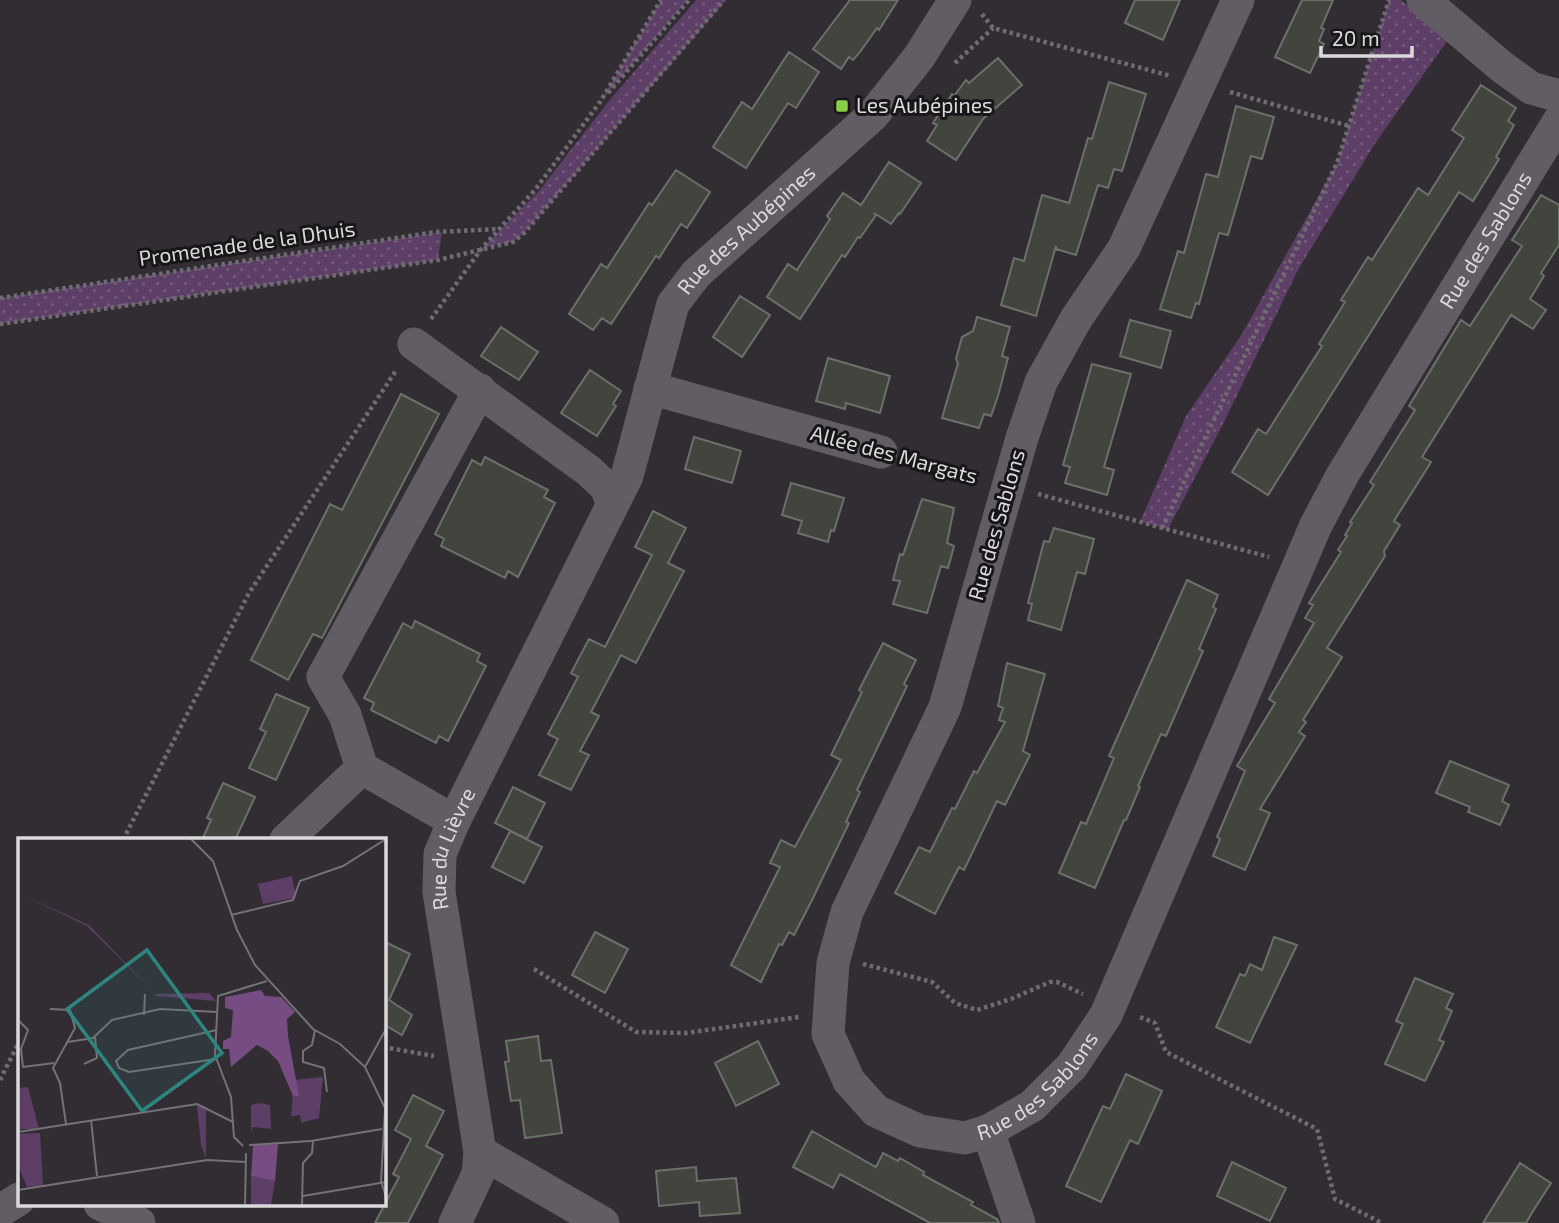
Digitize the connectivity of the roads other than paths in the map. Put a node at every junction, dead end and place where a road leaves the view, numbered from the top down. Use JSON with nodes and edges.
{"nodes":[{"id":1,"x":1238,"y":0,"type":"edge"},
{"id":2,"x":1423,"y":0,"type":"edge"},
{"id":3,"x":967,"y":5,"type":"edge"},
{"id":4,"x":1559,"y":96,"type":"edge"},
{"id":5,"x":1559,"y":121,"type":"edge"},
{"id":6,"x":414,"y":344,"type":"road end"},
{"id":7,"x":650,"y":388,"type":"junction"},
{"id":8,"x":480,"y":390,"type":"junction"},
{"id":9,"x":881,"y":452,"type":"road end"},
{"id":10,"x":612,"y":502,"type":"junction"},
{"id":11,"x":362,"y":768,"type":"junction"},
{"id":12,"x":454,"y":821,"type":"junction"},
{"id":13,"x":288,"y":838,"type":"edge"},
{"id":14,"x":988,"y":1131,"type":"junction"},
{"id":15,"x":480,"y":1152,"type":"junction"},
{"id":16,"x":18,"y":1200,"type":"edge"},
{"id":17,"x":0,"y":1211,"type":"edge"},
{"id":18,"x":454,"y":1223,"type":"edge"},
{"id":19,"x":603,"y":1223,"type":"edge"},
{"id":20,"x":1019,"y":1223,"type":"edge"}],
"edges":[{"from":1,"to":14,"type":"street","name":"Rue des Sablons"},
{"from":2,"to":4,"type":"street"},
{"from":3,"to":7,"type":"street","name":"Rue des Aubépines"},
{"from":5,"to":14,"type":"street","name":"Rue des Sablons"},
{"from":6,"to":8,"type":"street"},
{"from":7,"to":9,"type":"street","name":"Allée des Margats"},
{"from":7,"to":10,"type":"street","name":"Rue des Aubépines"},
{"from":8,"to":10,"type":"street"},
{"from":8,"to":11,"type":"street"},
{"from":10,"to":12,"type":"street","name":"Rue du Lièvre"},
{"from":11,"to":12,"type":"street"},
{"from":11,"to":13,"type":"street"},
{"from":12,"to":15,"type":"street","name":"Rue du Lièvre"},
{"from":14,"to":20,"type":"street"},
{"from":15,"to":18,"type":"street","name":"Rue du Lièvre"},
{"from":15,"to":19,"type":"street"},
{"from":16,"to":17,"type":"street"}]}
